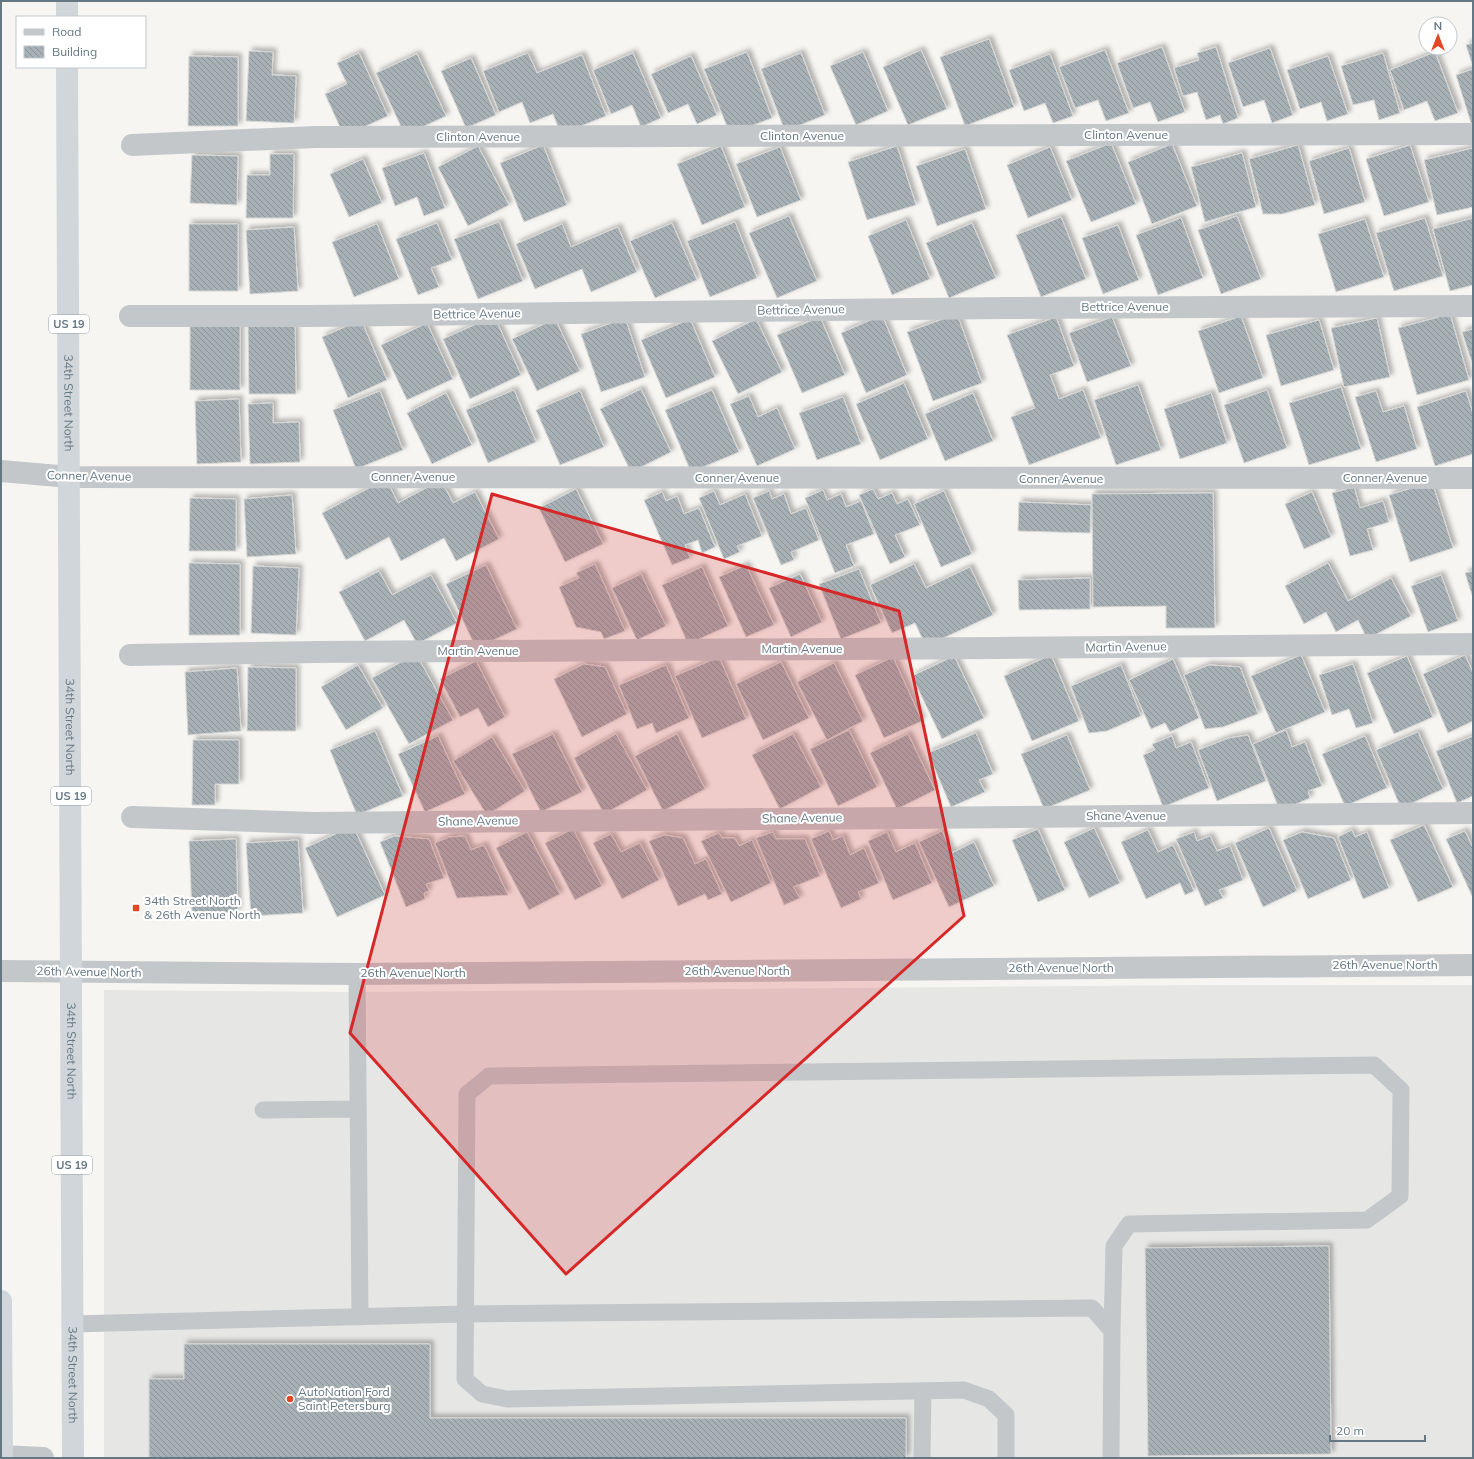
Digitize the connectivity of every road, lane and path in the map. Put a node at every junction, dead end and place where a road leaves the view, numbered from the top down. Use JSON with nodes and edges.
{"nodes":[{"id":1,"x":67,"y":1,"type":"edge"},
{"id":2,"x":67,"y":16,"type":"edge"},
{"id":3,"x":67,"y":68,"type":"edge"},
{"id":4,"x":1473,"y":134,"type":"edge"},
{"id":5,"x":132,"y":145,"type":"dead end"},
{"id":6,"x":1473,"y":306,"type":"edge"},
{"id":7,"x":130,"y":316,"type":"dead end"},
{"id":8,"x":1,"y":471,"type":"edge"},
{"id":9,"x":70,"y":477,"type":"junction"},
{"id":10,"x":1473,"y":478,"type":"edge"},
{"id":11,"x":1473,"y":644,"type":"edge"},
{"id":12,"x":130,"y":655,"type":"dead end"},
{"id":13,"x":1473,"y":813,"type":"edge"},
{"id":14,"x":132,"y":817,"type":"dead end"},
{"id":15,"x":1473,"y":965,"type":"edge"},
{"id":16,"x":1,"y":971,"type":"edge"},
{"id":17,"x":72,"y":972,"type":"junction"},
{"id":18,"x":357,"y":974,"type":"junction"},
{"id":19,"x":358,"y":1109,"type":"junction"},
{"id":20,"x":263,"y":1110,"type":"dead end"},
{"id":21,"x":1,"y":1301,"type":"edge"},
{"id":22,"x":465,"y":1314,"type":"junction"},
{"id":23,"x":360,"y":1317,"type":"junction"},
{"id":24,"x":72,"y":1324,"type":"junction"},
{"id":25,"x":1112,"y":1331,"type":"junction"},
{"id":26,"x":923,"y":1391,"type":"junction"},
{"id":27,"x":2,"y":1457,"type":"edge"},
{"id":28,"x":43,"y":1458,"type":"edge"},
{"id":29,"x":73,"y":1458,"type":"edge"},
{"id":30,"x":922,"y":1458,"type":"edge"},
{"id":31,"x":1006,"y":1458,"type":"edge"},
{"id":32,"x":1111,"y":1458,"type":"edge"}],
"edges":[{"from":1,"to":2,"type":"highway"},
{"from":3,"to":9,"type":"highway","name":"34th Street North","number":"US 19"},
{"from":4,"to":5,"type":"street","name":"Clinton Avenue"},
{"from":6,"to":7,"type":"street","name":"Bettrice Avenue"},
{"from":8,"to":9,"type":"street","name":"Conner Avenue"},
{"from":9,"to":10,"type":"street","name":"Conner Avenue"},
{"from":9,"to":17,"type":"highway","name":"34th Street North","number":"US 19"},
{"from":11,"to":12,"type":"street","name":"Martin Avenue"},
{"from":13,"to":14,"type":"street","name":"Shane Avenue"},
{"from":15,"to":18,"type":"street","name":"26th Avenue North"},
{"from":16,"to":17,"type":"street","name":"26th Avenue North"},
{"from":17,"to":18,"type":"street","name":"26th Avenue North"},
{"from":17,"to":24,"type":"highway","name":"34th Street North","number":"US 19"},
{"from":18,"to":19,"type":"lane"},
{"from":19,"to":20,"type":"lane"},
{"from":19,"to":23,"type":"lane"},
{"from":21,"to":27,"type":"highway"},
{"from":22,"to":23,"type":"lane"},
{"from":22,"to":25,"type":"lane"},
{"from":22,"to":25,"type":"lane"},
{"from":22,"to":26,"type":"lane"},
{"from":23,"to":24,"type":"lane"},
{"from":24,"to":29,"type":"highway","name":"34th Street North","number":"US 19"},
{"from":25,"to":32,"type":"lane"},
{"from":26,"to":30,"type":"lane"},
{"from":26,"to":31,"type":"lane"},
{"from":27,"to":28,"type":"street"}]}
